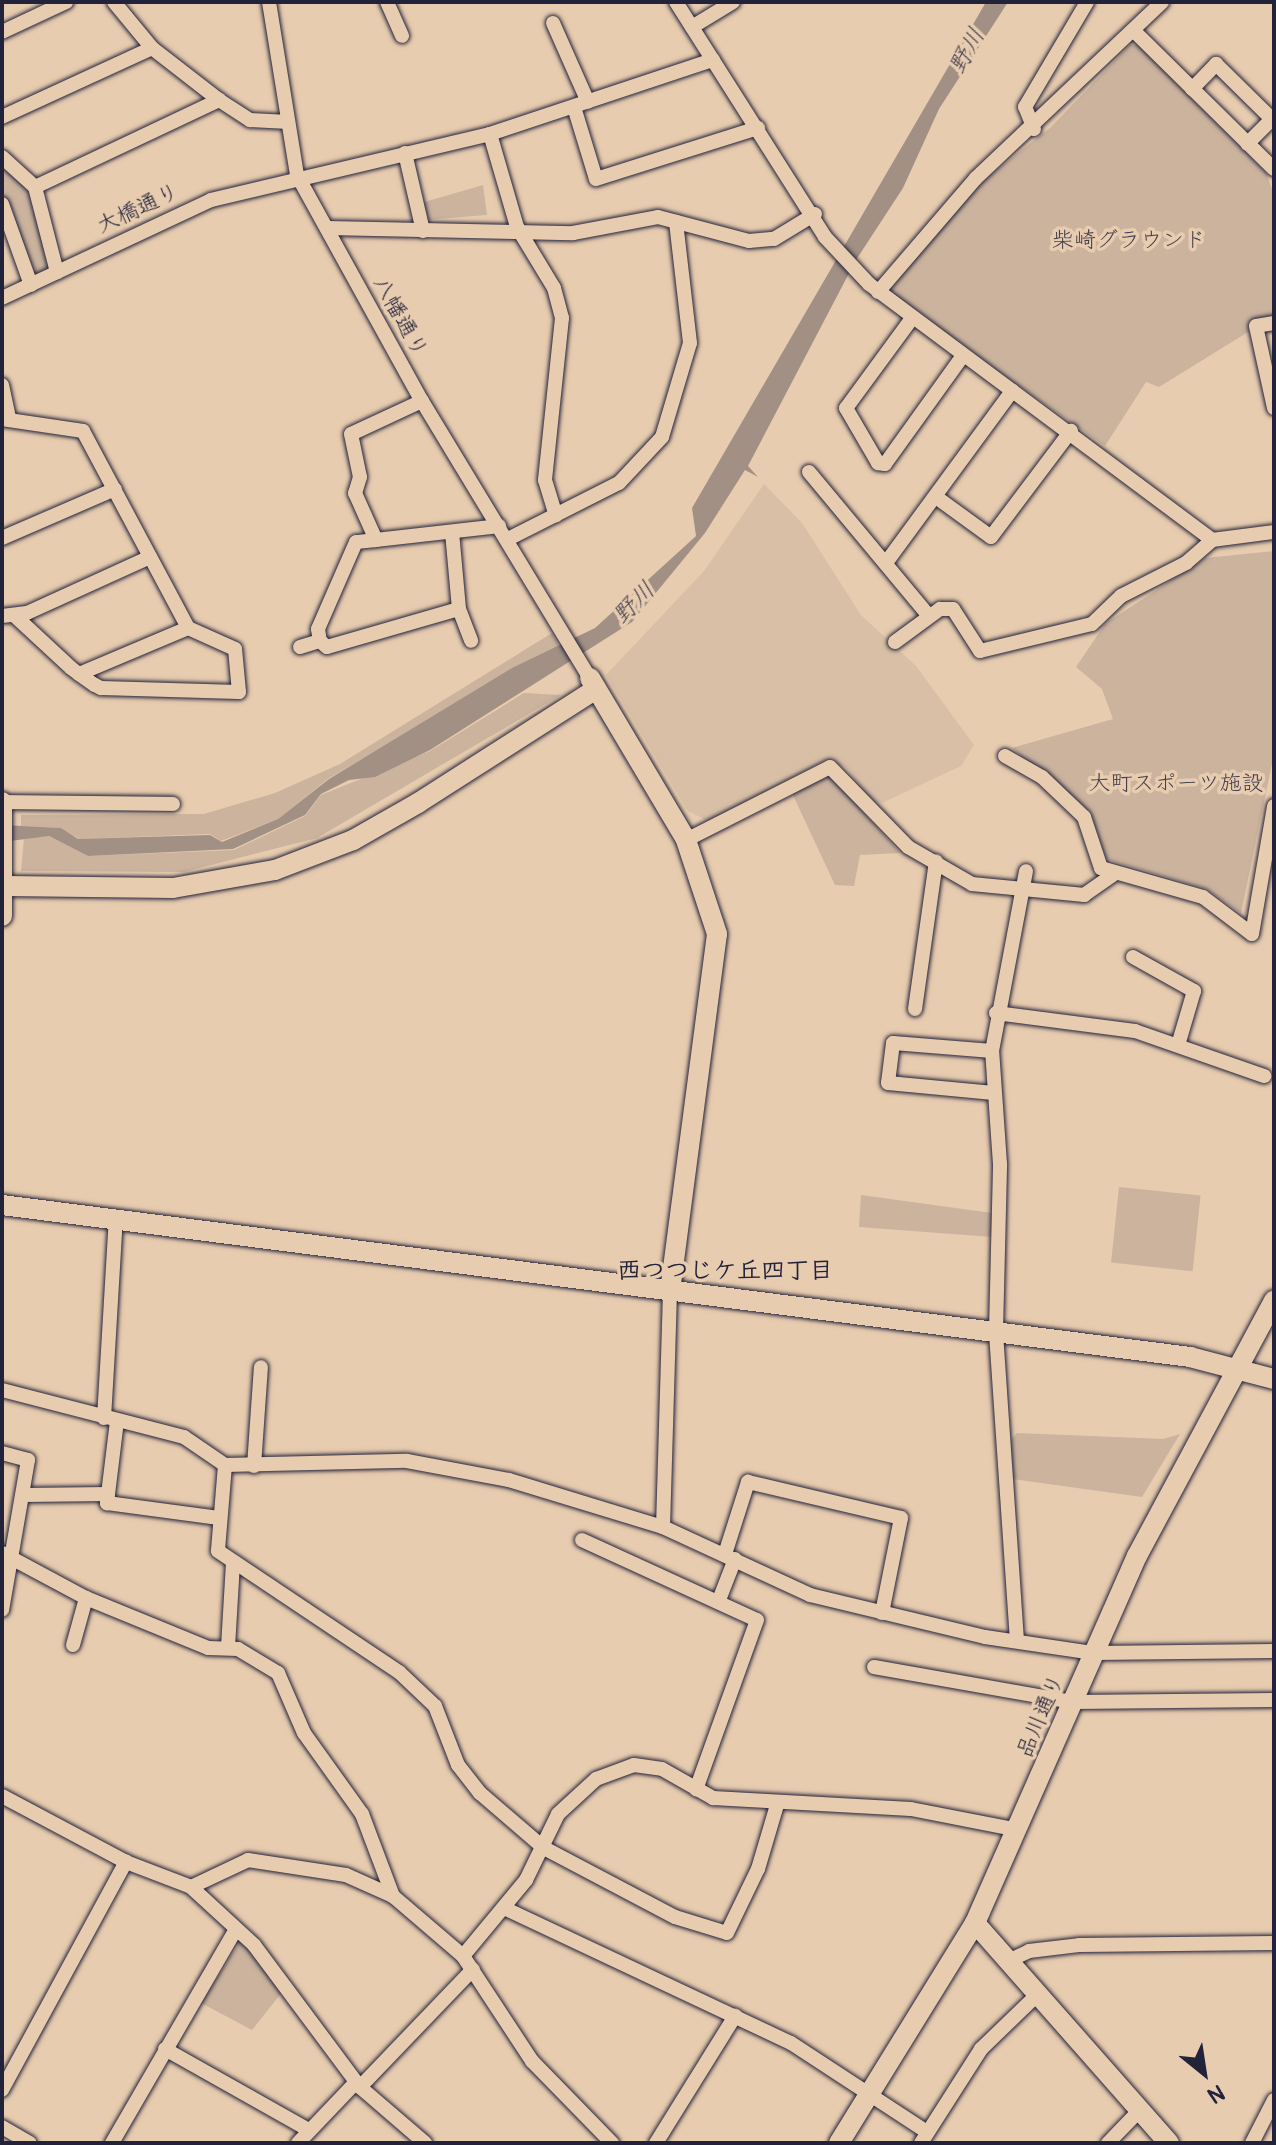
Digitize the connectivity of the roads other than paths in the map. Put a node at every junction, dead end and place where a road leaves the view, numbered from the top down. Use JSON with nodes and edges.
{"nodes":[{"id":1,"x":66,"y":2,"type":"edge"},
{"id":2,"x":114,"y":2,"type":"edge"},
{"id":3,"x":269,"y":2,"type":"edge"},
{"id":4,"x":387,"y":2,"type":"edge"},
{"id":5,"x":676,"y":2,"type":"edge"},
{"id":6,"x":733,"y":2,"type":"edge"},
{"id":7,"x":1087,"y":2,"type":"edge"},
{"id":8,"x":1162,"y":2,"type":"edge"},
{"id":9,"x":553,"y":23,"type":"dead end"},
{"id":10,"x":692,"y":27,"type":"junction"},
{"id":11,"x":2,"y":32,"type":"edge"},
{"id":12,"x":1135,"y":32,"type":"junction"},
{"id":13,"x":402,"y":36,"type":"dead end"},
{"id":14,"x":152,"y":48,"type":"junction"},
{"id":15,"x":713,"y":60,"type":"junction"},
{"id":16,"x":1192,"y":89,"type":"junction"},
{"id":17,"x":219,"y":100,"type":"junction"},
{"id":18,"x":588,"y":102,"type":"junction"},
{"id":19,"x":574,"y":107,"type":"junction"},
{"id":20,"x":2,"y":117,"type":"edge"},
{"id":21,"x":284,"y":122,"type":"junction"},
{"id":22,"x":758,"y":128,"type":"junction"},
{"id":23,"x":1034,"y":129,"type":"junction"},
{"id":24,"x":490,"y":134,"type":"junction"},
{"id":25,"x":1247,"y":144,"type":"junction"},
{"id":26,"x":405,"y":153,"type":"junction"},
{"id":27,"x":2,"y":157,"type":"edge"},
{"id":28,"x":1274,"y":169,"type":"edge"},
{"id":29,"x":297,"y":175,"type":"junction"},
{"id":30,"x":35,"y":187,"type":"junction"},
{"id":31,"x":2,"y":204,"type":"edge"},
{"id":32,"x":815,"y":214,"type":"junction"},
{"id":33,"x":676,"y":222,"type":"junction"},
{"id":34,"x":517,"y":227,"type":"junction"},
{"id":35,"x":328,"y":228,"type":"junction"},
{"id":36,"x":423,"y":231,"type":"junction"},
{"id":37,"x":57,"y":272,"type":"junction"},
{"id":38,"x":31,"y":285,"type":"junction"},
{"id":39,"x":874,"y":288,"type":"junction"},
{"id":40,"x":2,"y":298,"type":"edge"},
{"id":41,"x":910,"y":321,"type":"junction"},
{"id":42,"x":1274,"y":323,"type":"edge"},
{"id":43,"x":962,"y":357,"type":"junction"},
{"id":44,"x":2,"y":385,"type":"edge"},
{"id":45,"x":1012,"y":391,"type":"junction"},
{"id":46,"x":422,"y":401,"type":"junction"},
{"id":47,"x":1274,"y":408,"type":"edge"},
{"id":48,"x":6,"y":419,"type":"edge"},
{"id":49,"x":1071,"y":431,"type":"junction"},
{"id":50,"x":809,"y":472,"type":"dead end"},
{"id":51,"x":115,"y":489,"type":"junction"},
{"id":52,"x":936,"y":497,"type":"junction"},
{"id":53,"x":556,"y":515,"type":"junction"},
{"id":54,"x":499,"y":526,"type":"junction"},
{"id":55,"x":452,"y":532,"type":"junction"},
{"id":56,"x":1274,"y":532,"type":"edge"},
{"id":57,"x":2,"y":538,"type":"edge"},
{"id":58,"x":508,"y":539,"type":"junction"},
{"id":59,"x":376,"y":540,"type":"junction"},
{"id":60,"x":1212,"y":540,"type":"junction"},
{"id":61,"x":150,"y":557,"type":"junction"},
{"id":62,"x":888,"y":560,"type":"junction"},
{"id":63,"x":459,"y":609,"type":"junction"},
{"id":64,"x":9,"y":616,"type":"edge"},
{"id":65,"x":929,"y":616,"type":"junction"},
{"id":66,"x":188,"y":628,"type":"junction"},
{"id":67,"x":320,"y":641,"type":"junction"},
{"id":68,"x":471,"y":641,"type":"dead end"},
{"id":69,"x":895,"y":642,"type":"dead end"},
{"id":70,"x":300,"y":647,"type":"dead end"},
{"id":71,"x":79,"y":674,"type":"junction"},
{"id":72,"x":593,"y":683,"type":"junction"},
{"id":73,"x":1005,"y":756,"type":"dead end"},
{"id":74,"x":4,"y":802,"type":"edge"},
{"id":75,"x":173,"y":804,"type":"dead end"},
{"id":76,"x":1274,"y":806,"type":"edge"},
{"id":77,"x":686,"y":840,"type":"junction"},
{"id":78,"x":936,"y":861,"type":"junction"},
{"id":79,"x":1026,"y":871,"type":"dead end"},
{"id":80,"x":1115,"y":873,"type":"junction"},
{"id":81,"x":5,"y":882,"type":"junction"},
{"id":82,"x":1022,"y":893,"type":"junction"},
{"id":83,"x":2,"y":916,"type":"edge"},
{"id":84,"x":1133,"y":957,"type":"dead end"},
{"id":85,"x":915,"y":1009,"type":"dead end"},
{"id":86,"x":996,"y":1013,"type":"junction"},
{"id":87,"x":1179,"y":1042,"type":"junction"},
{"id":88,"x":992,"y":1051,"type":"junction"},
{"id":89,"x":1264,"y":1076,"type":"dead end"},
{"id":90,"x":994,"y":1093,"type":"junction"},
{"id":91,"x":2,"y":1205,"type":"edge"},
{"id":92,"x":116,"y":1218,"type":"junction"},
{"id":93,"x":670,"y":1291,"type":"junction"},
{"id":94,"x":1274,"y":1300,"type":"edge"},
{"id":95,"x":996,"y":1331,"type":"junction"},
{"id":96,"x":1238,"y":1364,"type":"junction"},
{"id":97,"x":261,"y":1367,"type":"dead end"},
{"id":98,"x":1274,"y":1379,"type":"edge"},
{"id":99,"x":2,"y":1390,"type":"edge"},
{"id":100,"x":110,"y":1419,"type":"junction"},
{"id":101,"x":2,"y":1453,"type":"edge"},
{"id":102,"x":225,"y":1465,"type":"junction"},
{"id":103,"x":254,"y":1466,"type":"junction"},
{"id":104,"x":108,"y":1494,"type":"junction"},
{"id":105,"x":24,"y":1495,"type":"junction"},
{"id":106,"x":219,"y":1518,"type":"junction"},
{"id":107,"x":663,"y":1527,"type":"junction"},
{"id":108,"x":582,"y":1540,"type":"dead end"},
{"id":109,"x":7,"y":1554,"type":"edge"},
{"id":110,"x":730,"y":1556,"type":"junction"},
{"id":111,"x":233,"y":1564,"type":"junction"},
{"id":112,"x":86,"y":1598,"type":"junction"},
{"id":113,"x":719,"y":1600,"type":"junction"},
{"id":114,"x":2,"y":1610,"type":"edge"},
{"id":115,"x":882,"y":1613,"type":"junction"},
{"id":116,"x":1017,"y":1641,"type":"junction"},
{"id":117,"x":73,"y":1645,"type":"dead end"},
{"id":118,"x":228,"y":1647,"type":"junction"},
{"id":119,"x":1274,"y":1651,"type":"edge"},
{"id":120,"x":1094,"y":1653,"type":"junction"},
{"id":121,"x":874,"y":1667,"type":"dead end"},
{"id":122,"x":1274,"y":1700,"type":"edge"},
{"id":123,"x":1073,"y":1702,"type":"junction"},
{"id":124,"x":696,"y":1789,"type":"junction"},
{"id":125,"x":2,"y":1796,"type":"edge"},
{"id":126,"x":777,"y":1805,"type":"junction"},
{"id":127,"x":1018,"y":1830,"type":"junction"},
{"id":128,"x":544,"y":1848,"type":"junction"},
{"id":129,"x":126,"y":1862,"type":"junction"},
{"id":130,"x":191,"y":1887,"type":"junction"},
{"id":131,"x":393,"y":1896,"type":"junction"},
{"id":132,"x":504,"y":1908,"type":"junction"},
{"id":133,"x":975,"y":1923,"type":"junction"},
{"id":134,"x":236,"y":1929,"type":"junction"},
{"id":135,"x":1274,"y":1943,"type":"edge"},
{"id":136,"x":463,"y":1956,"type":"junction"},
{"id":137,"x":1008,"y":1961,"type":"junction"},
{"id":138,"x":473,"y":1969,"type":"junction"},
{"id":139,"x":1037,"y":1995,"type":"junction"},
{"id":140,"x":735,"y":2016,"type":"junction"},
{"id":141,"x":165,"y":2049,"type":"junction"},
{"id":142,"x":358,"y":2084,"type":"junction"},
{"id":143,"x":2,"y":2090,"type":"edge"},
{"id":144,"x":871,"y":2094,"type":"junction"},
{"id":145,"x":1274,"y":2100,"type":"edge"},
{"id":146,"x":1139,"y":2111,"type":"junction"},
{"id":147,"x":2,"y":2127,"type":"edge"},
{"id":148,"x":307,"y":2129,"type":"junction"},
{"id":149,"x":594,"y":2137,"type":"edge"},
{"id":150,"x":924,"y":2137,"type":"edge"},
{"id":151,"x":30,"y":2143,"type":"edge"},
{"id":152,"x":112,"y":2143,"type":"edge"},
{"id":153,"x":298,"y":2143,"type":"edge"},
{"id":154,"x":425,"y":2143,"type":"edge"},
{"id":155,"x":612,"y":2143,"type":"edge"},
{"id":156,"x":656,"y":2143,"type":"edge"},
{"id":157,"x":839,"y":2143,"type":"edge"},
{"id":158,"x":1108,"y":2143,"type":"edge"},
{"id":159,"x":1169,"y":2143,"type":"edge"},
{"id":160,"x":1252,"y":2143,"type":"edge"}],
"edges":[{"from":1,"to":11,"type":"street"},
{"from":2,"to":14,"type":"street"},
{"from":3,"to":21,"type":"street","name":"八幡通り"},
{"from":4,"to":13,"type":"street"},
{"from":5,"to":10,"type":"street"},
{"from":6,"to":10,"type":"street"},
{"from":7,"to":23,"type":"street"},
{"from":8,"to":12,"type":"street"},
{"from":9,"to":18,"type":"street"},
{"from":10,"to":15,"type":"street"},
{"from":12,"to":16,"type":"street"},
{"from":12,"to":23,"type":"street"},
{"from":14,"to":17,"type":"street"},
{"from":14,"to":20,"type":"street"},
{"from":15,"to":18,"type":"street","name":"大橋通り"},
{"from":15,"to":22,"type":"street"},
{"from":16,"to":25,"type":"street"},
{"from":16,"to":25,"type":"street"},
{"from":17,"to":21,"type":"street"},
{"from":17,"to":30,"type":"street"},
{"from":18,"to":19,"type":"street","name":"大橋通り"},
{"from":19,"to":22,"type":"street"},
{"from":19,"to":24,"type":"street","name":"大橋通り"},
{"from":21,"to":29,"type":"street","name":"八幡通り"},
{"from":22,"to":32,"type":"street"},
{"from":23,"to":39,"type":"street"},
{"from":24,"to":26,"type":"street","name":"大橋通り"},
{"from":24,"to":34,"type":"street"},
{"from":25,"to":28,"type":"street"},
{"from":26,"to":29,"type":"street","name":"大橋通り"},
{"from":26,"to":36,"type":"street"},
{"from":27,"to":30,"type":"street"},
{"from":29,"to":35,"type":"street","name":"八幡通り"},
{"from":29,"to":37,"type":"street","name":"大橋通り"},
{"from":30,"to":37,"type":"street"},
{"from":31,"to":38,"type":"street"},
{"from":32,"to":33,"type":"street"},
{"from":32,"to":39,"type":"street"},
{"from":33,"to":34,"type":"street"},
{"from":33,"to":53,"type":"street"},
{"from":34,"to":36,"type":"street"},
{"from":34,"to":53,"type":"street"},
{"from":35,"to":36,"type":"street"},
{"from":35,"to":46,"type":"street","name":"八幡通り"},
{"from":37,"to":38,"type":"street","name":"大橋通り"},
{"from":38,"to":40,"type":"street","name":"大橋通り"},
{"from":39,"to":41,"type":"street"},
{"from":41,"to":43,"type":"street"},
{"from":41,"to":43,"type":"street"},
{"from":42,"to":47,"type":"street"},
{"from":43,"to":45,"type":"street"},
{"from":44,"to":48,"type":"street"},
{"from":45,"to":49,"type":"street"},
{"from":45,"to":52,"type":"street"},
{"from":46,"to":54,"type":"street","name":"八幡通り"},
{"from":46,"to":59,"type":"street"},
{"from":48,"to":51,"type":"street"},
{"from":49,"to":52,"type":"street"},
{"from":49,"to":60,"type":"street"},
{"from":50,"to":62,"type":"street"},
{"from":51,"to":57,"type":"street"},
{"from":51,"to":61,"type":"street"},
{"from":52,"to":62,"type":"street"},
{"from":53,"to":58,"type":"street"},
{"from":54,"to":55,"type":"street"},
{"from":54,"to":58,"type":"street","name":"八幡通り"},
{"from":55,"to":59,"type":"street"},
{"from":55,"to":63,"type":"street"},
{"from":56,"to":60,"type":"street"},
{"from":58,"to":72,"type":"street","name":"八幡通り"},
{"from":59,"to":67,"type":"street"},
{"from":60,"to":65,"type":"street"},
{"from":61,"to":64,"type":"street"},
{"from":61,"to":66,"type":"street"},
{"from":62,"to":65,"type":"street"},
{"from":63,"to":67,"type":"street"},
{"from":63,"to":68,"type":"street"},
{"from":64,"to":71,"type":"street"},
{"from":65,"to":69,"type":"street"},
{"from":66,"to":71,"type":"street"},
{"from":66,"to":71,"type":"street"},
{"from":67,"to":70,"type":"street"},
{"from":72,"to":77,"type":"street"},
{"from":72,"to":81,"type":"street"},
{"from":73,"to":80,"type":"street"},
{"from":74,"to":75,"type":"street"},
{"from":74,"to":81,"type":"street"},
{"from":76,"to":80,"type":"street"},
{"from":77,"to":78,"type":"street"},
{"from":77,"to":93,"type":"street"},
{"from":78,"to":82,"type":"street"},
{"from":78,"to":85,"type":"street"},
{"from":79,"to":82,"type":"street"},
{"from":80,"to":82,"type":"street"},
{"from":81,"to":83,"type":"street"},
{"from":82,"to":86,"type":"street"},
{"from":84,"to":87,"type":"street"},
{"from":86,"to":87,"type":"street"},
{"from":86,"to":88,"type":"street"},
{"from":87,"to":89,"type":"street"},
{"from":88,"to":90,"type":"street"},
{"from":88,"to":90,"type":"street"},
{"from":90,"to":95,"type":"street"},
{"from":91,"to":92,"type":"street"},
{"from":92,"to":93,"type":"street"},
{"from":92,"to":100,"type":"street"},
{"from":93,"to":95,"type":"street"},
{"from":93,"to":107,"type":"street"},
{"from":94,"to":96,"type":"street","name":"品川通り"},
{"from":95,"to":96,"type":"street"},
{"from":95,"to":116,"type":"street"},
{"from":96,"to":98,"type":"street"},
{"from":96,"to":120,"type":"street","name":"品川通り"},
{"from":97,"to":103,"type":"street"},
{"from":99,"to":100,"type":"street"},
{"from":100,"to":102,"type":"street"},
{"from":100,"to":104,"type":"street"},
{"from":101,"to":105,"type":"street"},
{"from":102,"to":103,"type":"street"},
{"from":102,"to":106,"type":"street"},
{"from":103,"to":107,"type":"street"},
{"from":104,"to":105,"type":"street"},
{"from":104,"to":106,"type":"street"},
{"from":105,"to":109,"type":"street"},
{"from":106,"to":111,"type":"street"},
{"from":107,"to":110,"type":"street"},
{"from":108,"to":113,"type":"street"},
{"from":109,"to":112,"type":"street"},
{"from":109,"to":114,"type":"street"},
{"from":110,"to":113,"type":"street"},
{"from":110,"to":115,"type":"street"},
{"from":110,"to":115,"type":"street"},
{"from":111,"to":118,"type":"street"},
{"from":111,"to":128,"type":"street"},
{"from":112,"to":117,"type":"street"},
{"from":112,"to":118,"type":"street"},
{"from":113,"to":124,"type":"street"},
{"from":115,"to":116,"type":"street"},
{"from":116,"to":120,"type":"street"},
{"from":118,"to":131,"type":"street"},
{"from":119,"to":120,"type":"street"},
{"from":120,"to":123,"type":"street","name":"品川通り"},
{"from":121,"to":123,"type":"street"},
{"from":122,"to":123,"type":"street"},
{"from":123,"to":127,"type":"street","name":"品川通り"},
{"from":124,"to":126,"type":"street"},
{"from":124,"to":128,"type":"street"},
{"from":125,"to":129,"type":"street"},
{"from":126,"to":127,"type":"street"},
{"from":126,"to":128,"type":"street"},
{"from":127,"to":133,"type":"street","name":"品川通り"},
{"from":128,"to":132,"type":"street"},
{"from":129,"to":130,"type":"street"},
{"from":129,"to":143,"type":"street"},
{"from":130,"to":131,"type":"street"},
{"from":130,"to":134,"type":"street"},
{"from":131,"to":136,"type":"street"},
{"from":132,"to":136,"type":"street"},
{"from":132,"to":140,"type":"street"},
{"from":133,"to":137,"type":"street"},
{"from":133,"to":144,"type":"street","name":"品川通り"},
{"from":134,"to":141,"type":"street"},
{"from":134,"to":142,"type":"street"},
{"from":135,"to":137,"type":"street"},
{"from":136,"to":138,"type":"street"},
{"from":137,"to":139,"type":"street"},
{"from":138,"to":142,"type":"street"},
{"from":138,"to":149,"type":"street"},
{"from":139,"to":146,"type":"street"},
{"from":139,"to":150,"type":"street"},
{"from":140,"to":144,"type":"street"},
{"from":140,"to":156,"type":"street"},
{"from":141,"to":148,"type":"street"},
{"from":141,"to":152,"type":"street"},
{"from":142,"to":148,"type":"street"},
{"from":142,"to":154,"type":"street"},
{"from":144,"to":150,"type":"street"},
{"from":144,"to":157,"type":"street","name":"品川通り"},
{"from":145,"to":160,"type":"street"},
{"from":146,"to":158,"type":"street"},
{"from":146,"to":159,"type":"street"},
{"from":147,"to":151,"type":"street"},
{"from":148,"to":153,"type":"street"},
{"from":149,"to":155,"type":"street"}]}
